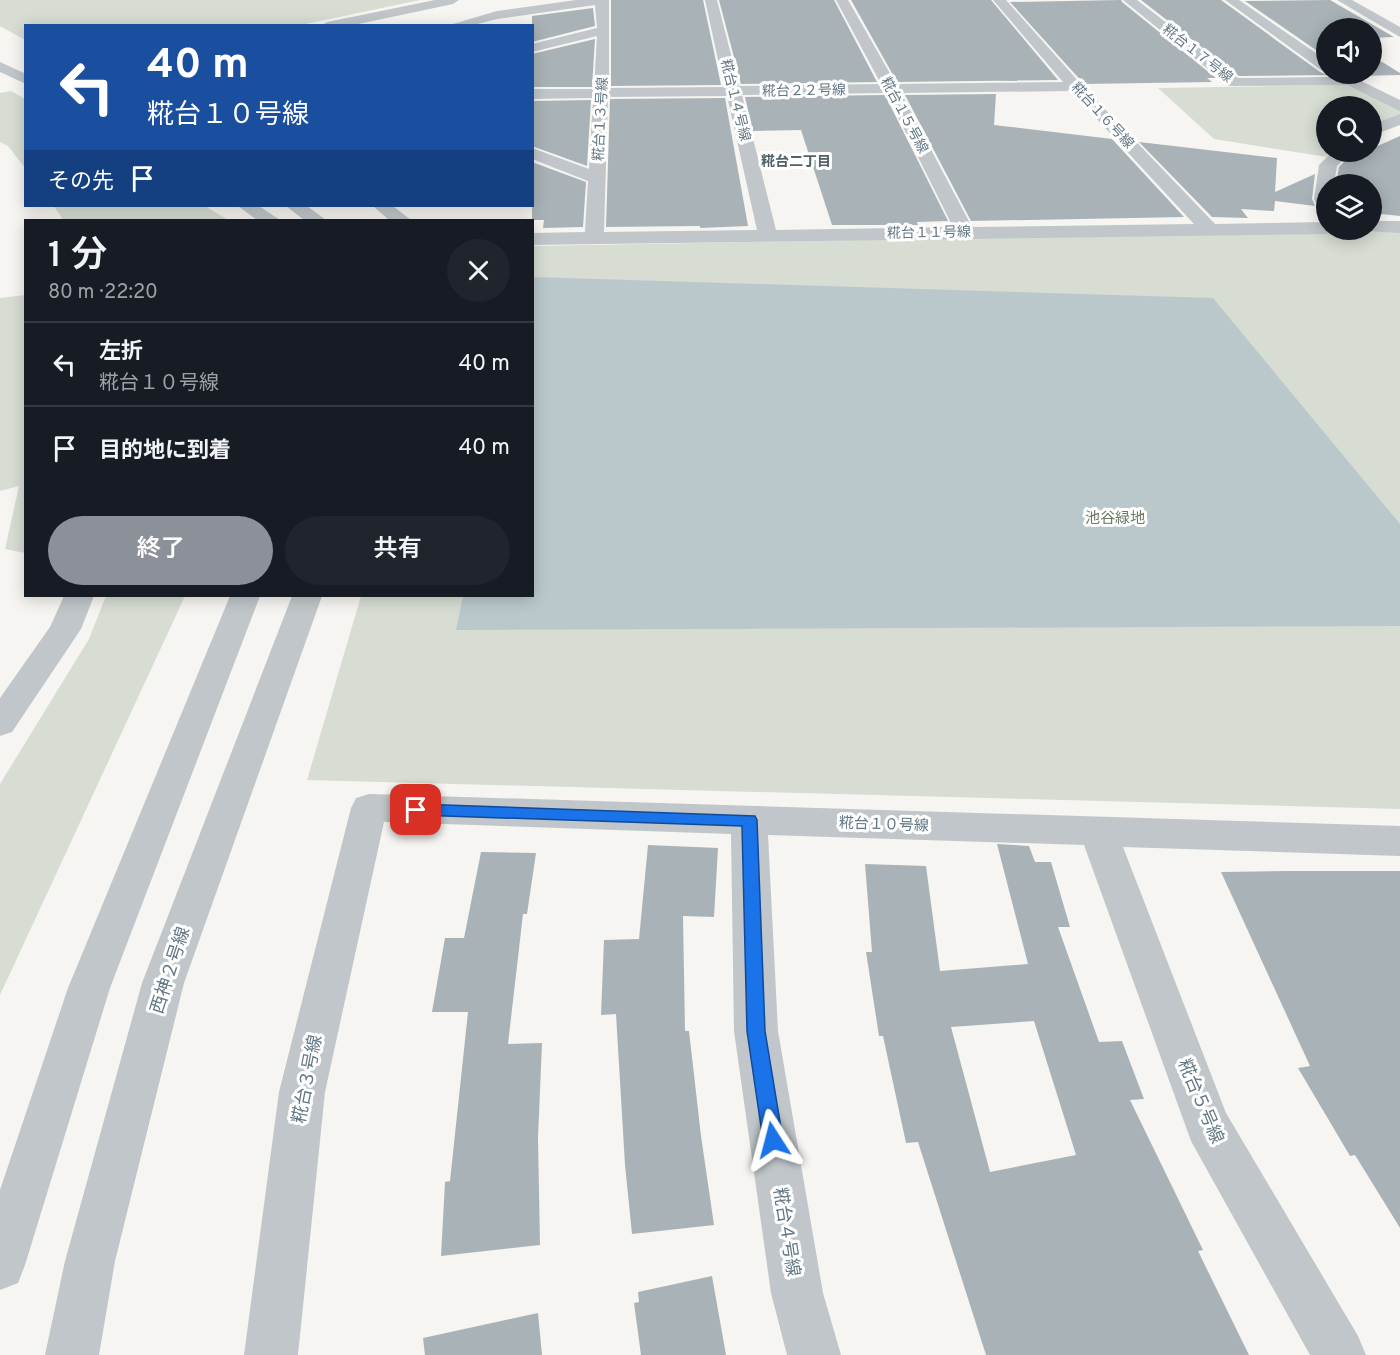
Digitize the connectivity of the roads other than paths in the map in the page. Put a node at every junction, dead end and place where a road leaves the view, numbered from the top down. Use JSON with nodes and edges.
{"nodes":[{"id":1,"x":453,"y":0,"type":"edge"},
{"id":2,"x":602,"y":0,"type":"edge"},
{"id":3,"x":711,"y":0,"type":"edge"},
{"id":4,"x":842,"y":0,"type":"edge"},
{"id":5,"x":999,"y":0,"type":"edge"},
{"id":6,"x":1129,"y":0,"type":"edge"},
{"id":7,"x":1231,"y":0,"type":"edge"},
{"id":8,"x":1343,"y":0,"type":"edge"},
{"id":9,"x":337,"y":24,"type":"edge"},
{"id":10,"x":460,"y":24,"type":"edge"},
{"id":11,"x":604,"y":30,"type":"junction"},
{"id":12,"x":1400,"y":33,"type":"edge"},
{"id":13,"x":534,"y":48,"type":"edge"},
{"id":14,"x":1316,"y":60,"type":"edge"},
{"id":15,"x":0,"y":66,"type":"edge"},
{"id":16,"x":1316,"y":78,"type":"edge"},
{"id":17,"x":24,"y":79,"type":"edge"},
{"id":18,"x":1355,"y":84,"type":"edge"},
{"id":19,"x":1075,"y":86,"type":"junction"},
{"id":20,"x":891,"y":89,"type":"junction"},
{"id":21,"x":735,"y":91,"type":"junction"},
{"id":22,"x":602,"y":93,"type":"junction"},
{"id":23,"x":534,"y":94,"type":"edge"},
{"id":24,"x":1400,"y":106,"type":"edge"},
{"id":25,"x":1400,"y":119,"type":"edge"},
{"id":26,"x":1382,"y":126,"type":"edge"},
{"id":27,"x":534,"y":154,"type":"edge"},
{"id":28,"x":597,"y":178,"type":"junction"},
{"id":29,"x":249,"y":207,"type":"edge"},
{"id":30,"x":296,"y":207,"type":"edge"},
{"id":31,"x":383,"y":207,"type":"edge"},
{"id":32,"x":268,"y":219,"type":"edge"},
{"id":33,"x":314,"y":219,"type":"edge"},
{"id":34,"x":399,"y":219,"type":"edge"},
{"id":35,"x":1382,"y":227,"type":"edge"},
{"id":36,"x":1400,"y":227,"type":"edge"},
{"id":37,"x":1316,"y":228,"type":"edge"},
{"id":38,"x":1209,"y":229,"type":"junction"},
{"id":39,"x":965,"y":232,"type":"junction"},
{"id":40,"x":768,"y":235,"type":"junction"},
{"id":41,"x":594,"y":238,"type":"junction"},
{"id":42,"x":534,"y":239,"type":"edge"},
{"id":43,"x":79,"y":597,"type":"edge"},
{"id":44,"x":245,"y":597,"type":"edge"},
{"id":45,"x":307,"y":597,"type":"edge"},
{"id":46,"x":0,"y":724,"type":"edge"},
{"id":47,"x":369,"y":808,"type":"joint"},
{"id":48,"x":749,"y":820,"type":"junction"},
{"id":49,"x":1098,"y":831,"type":"junction"},
{"id":50,"x":1400,"y":841,"type":"edge"},
{"id":51,"x":0,"y":1265,"type":"edge"},
{"id":52,"x":72,"y":1355,"type":"edge"},
{"id":53,"x":271,"y":1355,"type":"edge"},
{"id":54,"x":814,"y":1355,"type":"edge"},
{"id":55,"x":1339,"y":1355,"type":"edge"}],
"edges":[{"from":1,"to":9,"type":"street"},
{"from":2,"to":10,"type":"street"},
{"from":2,"to":11,"type":"street","name":"糀台１３号線"},
{"from":3,"to":21,"type":"street","name":"糀台１４号線"},
{"from":4,"to":20,"type":"street","name":"糀台１５号線"},
{"from":5,"to":19,"type":"street","name":"糀台１６号線"},
{"from":6,"to":16,"type":"street","name":"糀台１７号線"},
{"from":7,"to":14,"type":"street"},
{"from":8,"to":12,"type":"street"},
{"from":11,"to":13,"type":"street"},
{"from":11,"to":22,"type":"street","name":"糀台１３号線"},
{"from":15,"to":17,"type":"street"},
{"from":18,"to":24,"type":"street"},
{"from":19,"to":20,"type":"street","name":"糀台２２号線"},
{"from":19,"to":38,"type":"street","name":"糀台１６号線"},
{"from":20,"to":21,"type":"street","name":"糀台２２号線"},
{"from":20,"to":39,"type":"street","name":"糀台１５号線"},
{"from":21,"to":22,"type":"street","name":"糀台２２号線"},
{"from":21,"to":40,"type":"street","name":"糀台１４号線"},
{"from":22,"to":23,"type":"street","name":"糀台２２号線"},
{"from":22,"to":28,"type":"street","name":"糀台１３号線"},
{"from":25,"to":26,"type":"street"},
{"from":27,"to":28,"type":"street"},
{"from":28,"to":41,"type":"street","name":"糀台１３号線"},
{"from":29,"to":32,"type":"street"},
{"from":30,"to":33,"type":"street"},
{"from":31,"to":34,"type":"street"},
{"from":35,"to":36,"type":"street"},
{"from":37,"to":38,"type":"street","name":"糀台１１号線"},
{"from":38,"to":39,"type":"street","name":"糀台１１号線"},
{"from":39,"to":40,"type":"street","name":"糀台１１号線"},
{"from":40,"to":41,"type":"street","name":"糀台１１号線"},
{"from":41,"to":42,"type":"street","name":"糀台１１号線"},
{"from":43,"to":46,"type":"street"},
{"from":44,"to":51,"type":"street"},
{"from":45,"to":52,"type":"street","name":"西神２号線"},
{"from":47,"to":48,"type":"street","name":"糀台１０号線"},
{"from":47,"to":53,"type":"street","name":"糀台３号線"},
{"from":48,"to":49,"type":"street","name":"糀台１０号線"},
{"from":48,"to":54,"type":"street","name":"糀台４号線"},
{"from":49,"to":50,"type":"street","name":"糀台１０号線"},
{"from":49,"to":55,"type":"street","name":"糀台５号線"}]}
